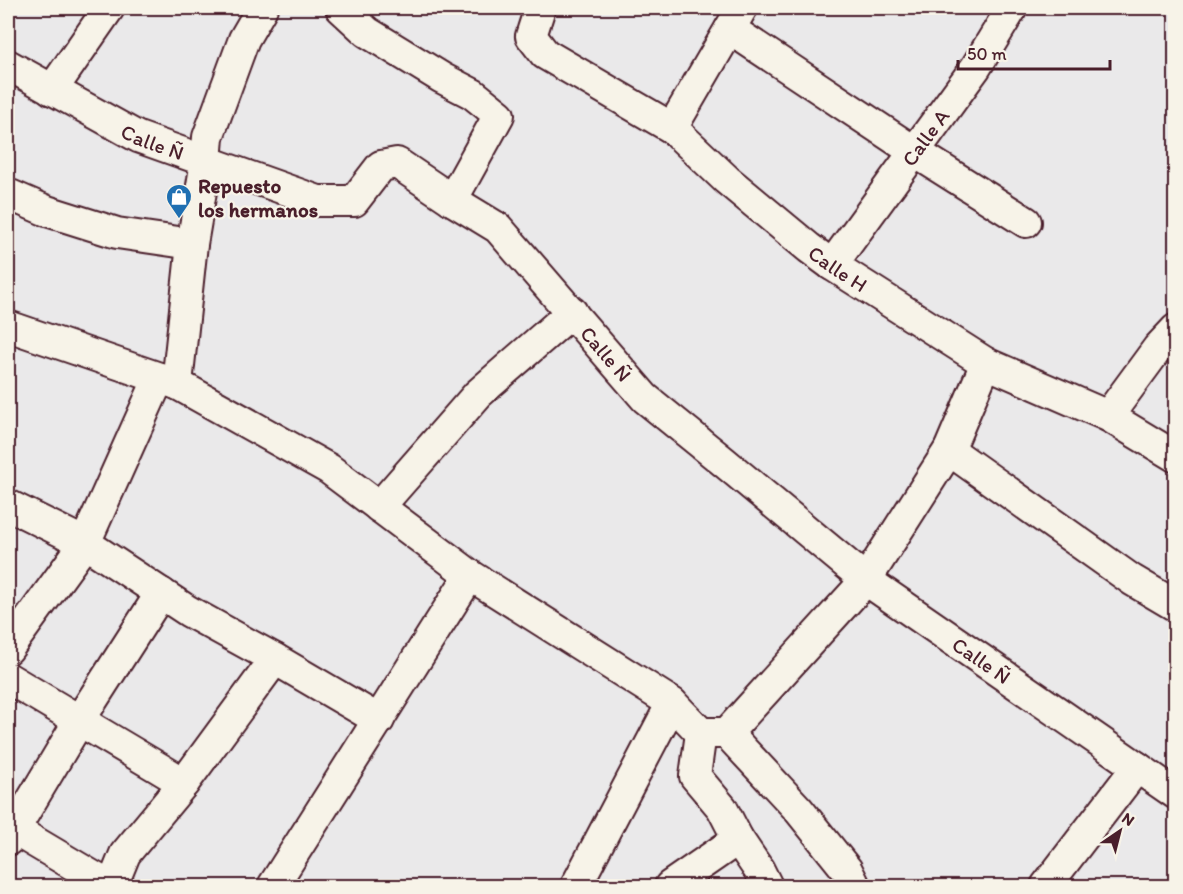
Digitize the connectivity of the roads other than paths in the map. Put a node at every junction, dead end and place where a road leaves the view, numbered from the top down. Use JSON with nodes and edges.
{"nodes":[{"id":1,"x":109,"y":8,"type":"edge"},
{"id":2,"x":262,"y":8,"type":"edge"},
{"id":3,"x":341,"y":8,"type":"edge"},
{"id":4,"x":540,"y":8,"type":"edge"},
{"id":5,"x":1012,"y":8,"type":"edge"},
{"id":6,"x":736,"y":18,"type":"edge"},
{"id":7,"x":8,"y":65,"type":"edge"},
{"id":8,"x":52,"y":90,"type":"junction"},
{"id":9,"x":672,"y":128,"type":"junction"},
{"id":10,"x":915,"y":152,"type":"junction"},
{"id":11,"x":206,"y":162,"type":"junction"},
{"id":12,"x":8,"y":194,"type":"edge"},
{"id":13,"x":452,"y":200,"type":"junction"},
{"id":14,"x":1026,"y":222,"type":"dead end"},
{"id":15,"x":192,"y":244,"type":"junction"},
{"id":16,"x":832,"y":265,"type":"junction"},
{"id":17,"x":572,"y":312,"type":"junction"},
{"id":18,"x":8,"y":326,"type":"edge"},
{"id":19,"x":1176,"y":329,"type":"edge"},
{"id":20,"x":986,"y":363,"type":"junction"},
{"id":21,"x":168,"y":381,"type":"junction"},
{"id":22,"x":1108,"y":416,"type":"junction"},
{"id":23,"x":949,"y":450,"type":"junction"},
{"id":24,"x":1176,"y":457,"type":"edge"},
{"id":25,"x":8,"y":505,"type":"edge"},
{"id":26,"x":379,"y":507,"type":"junction"},
{"id":27,"x":85,"y":543,"type":"junction"},
{"id":28,"x":470,"y":575,"type":"junction"},
{"id":29,"x":866,"y":580,"type":"junction"},
{"id":30,"x":161,"y":593,"type":"junction"},
{"id":31,"x":1176,"y":606,"type":"edge"},
{"id":32,"x":8,"y":649,"type":"edge"},
{"id":33,"x":275,"y":659,"type":"junction"},
{"id":34,"x":8,"y":678,"type":"edge"},
{"id":35,"x":672,"y":703,"type":"junction"},
{"id":36,"x":379,"y":720,"type":"junction"},
{"id":37,"x":79,"y":721,"type":"junction"},
{"id":38,"x":714,"y":733,"type":"junction"},
{"id":39,"x":1137,"y":767,"type":"junction"},
{"id":40,"x":184,"y":783,"type":"junction"},
{"id":41,"x":1176,"y":794,"type":"edge"},
{"id":42,"x":9,"y":832,"type":"edge"},
{"id":43,"x":738,"y":839,"type":"junction"},
{"id":44,"x":111,"y":886,"type":"edge"},
{"id":45,"x":273,"y":886,"type":"edge"},
{"id":46,"x":576,"y":886,"type":"edge"},
{"id":47,"x":670,"y":886,"type":"edge"},
{"id":48,"x":767,"y":886,"type":"edge"},
{"id":49,"x":855,"y":886,"type":"edge"},
{"id":50,"x":1046,"y":886,"type":"edge"}],
"edges":[{"from":1,"to":8,"type":"street"},
{"from":2,"to":11,"type":"street"},
{"from":3,"to":13,"type":"street"},
{"from":4,"to":9,"type":"street","name":"Calle H"},
{"from":5,"to":10,"type":"street","name":"Calle A"},
{"from":6,"to":9,"type":"street"},
{"from":6,"to":10,"type":"street"},
{"from":7,"to":8,"type":"street","name":"Calle Ñ"},
{"from":8,"to":11,"type":"street","name":"Calle Ñ"},
{"from":9,"to":16,"type":"street","name":"Calle H"},
{"from":10,"to":14,"type":"street"},
{"from":10,"to":16,"type":"street","name":"Calle A"},
{"from":11,"to":13,"type":"street","name":"Calle Ñ"},
{"from":11,"to":15,"type":"street"},
{"from":12,"to":15,"type":"street"},
{"from":13,"to":17,"type":"street","name":"Calle Ñ"},
{"from":15,"to":21,"type":"street"},
{"from":16,"to":20,"type":"street","name":"Calle H"},
{"from":17,"to":26,"type":"street"},
{"from":17,"to":29,"type":"street","name":"Calle Ñ"},
{"from":18,"to":21,"type":"street"},
{"from":19,"to":22,"type":"street"},
{"from":20,"to":22,"type":"street","name":"Calle H"},
{"from":20,"to":23,"type":"street"},
{"from":21,"to":26,"type":"street"},
{"from":21,"to":27,"type":"street"},
{"from":22,"to":24,"type":"street","name":"Calle H"},
{"from":23,"to":29,"type":"street"},
{"from":23,"to":31,"type":"street"},
{"from":25,"to":27,"type":"street"},
{"from":26,"to":28,"type":"street"},
{"from":27,"to":30,"type":"street"},
{"from":27,"to":32,"type":"street"},
{"from":28,"to":35,"type":"street"},
{"from":28,"to":36,"type":"street"},
{"from":29,"to":38,"type":"street"},
{"from":29,"to":39,"type":"street","name":"Calle Ñ"},
{"from":30,"to":33,"type":"street"},
{"from":30,"to":37,"type":"street"},
{"from":33,"to":36,"type":"street"},
{"from":33,"to":40,"type":"street"},
{"from":34,"to":37,"type":"street"},
{"from":35,"to":38,"type":"street"},
{"from":35,"to":46,"type":"street"},
{"from":36,"to":45,"type":"street"},
{"from":37,"to":40,"type":"street"},
{"from":37,"to":42,"type":"street"},
{"from":38,"to":43,"type":"street"},
{"from":38,"to":49,"type":"street"},
{"from":39,"to":41,"type":"street","name":"Calle Ñ"},
{"from":39,"to":50,"type":"street"},
{"from":40,"to":44,"type":"street"},
{"from":42,"to":44,"type":"street"},
{"from":43,"to":47,"type":"street"},
{"from":43,"to":48,"type":"street"}]}
